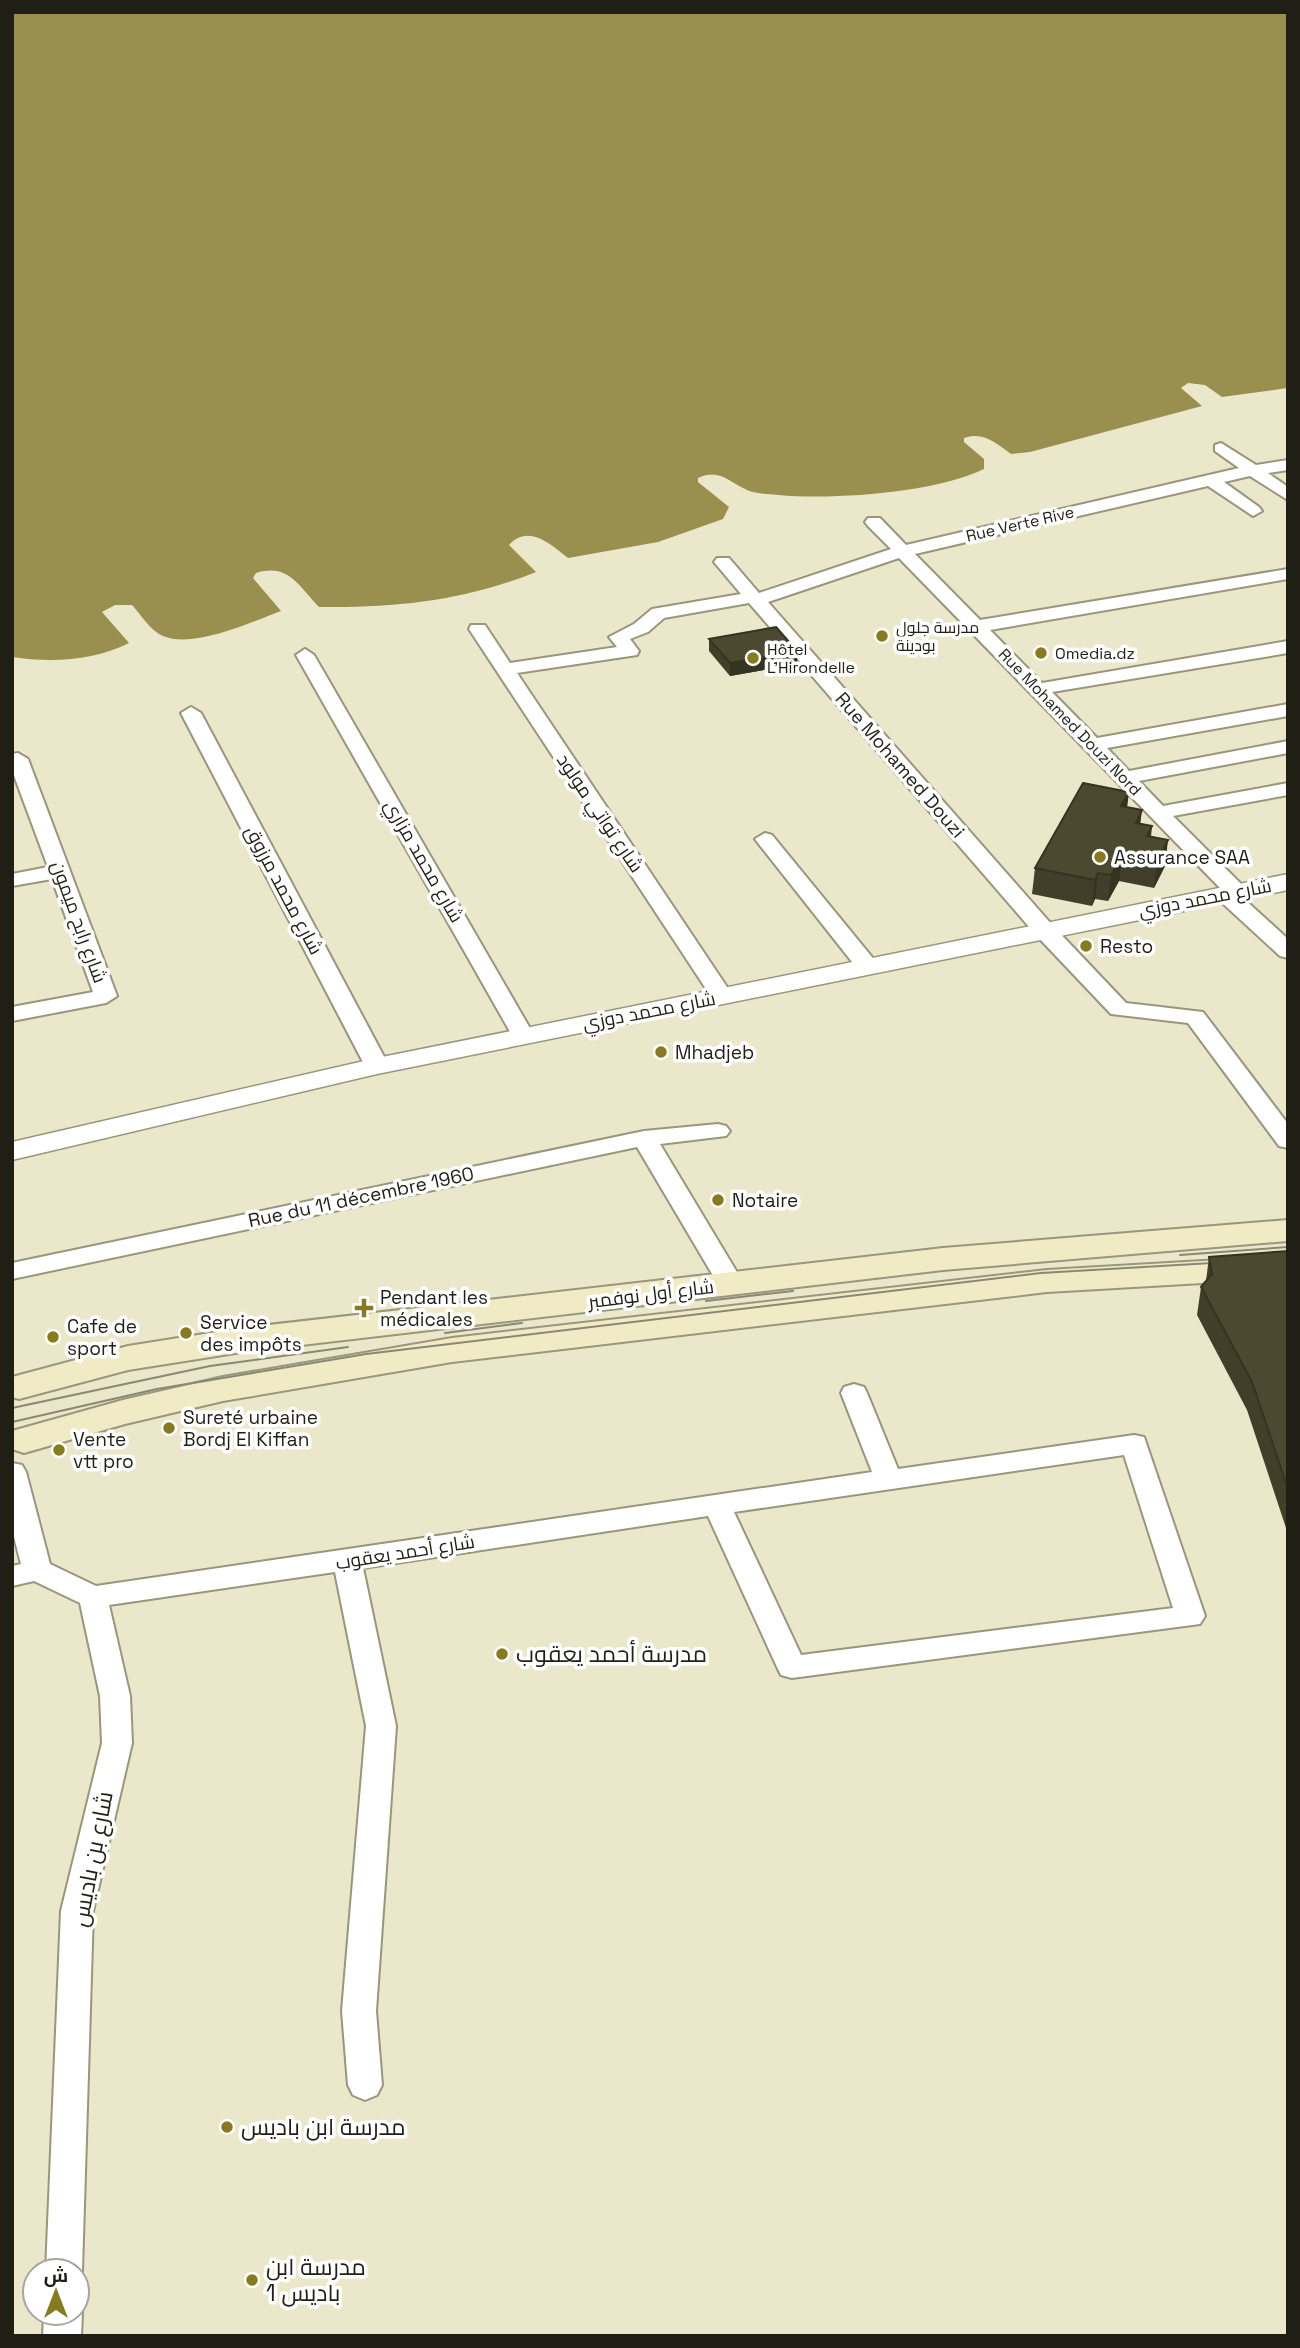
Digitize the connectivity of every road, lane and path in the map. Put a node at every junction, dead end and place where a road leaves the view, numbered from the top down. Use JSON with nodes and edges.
{"nodes":[{"id":1,"x":1221,"y":448,"type":"dead end"},
{"id":2,"x":1288,"y":465,"type":"edge"},
{"id":3,"x":1254,"y":470,"type":"junction"},
{"id":4,"x":1211,"y":480,"type":"junction"},
{"id":5,"x":1288,"y":495,"type":"edge"},
{"id":6,"x":1253,"y":511,"type":"dead end"},
{"id":7,"x":874,"y":522,"type":"dead end"},
{"id":8,"x":903,"y":551,"type":"junction"},
{"id":9,"x":723,"y":562,"type":"dead end"},
{"id":10,"x":1288,"y":574,"type":"edge"},
{"id":11,"x":755,"y":598,"type":"junction"},
{"id":12,"x":978,"y":626,"type":"junction"},
{"id":13,"x":478,"y":629,"type":"dead end"},
{"id":14,"x":1288,"y":647,"type":"edge"},
{"id":15,"x":305,"y":654,"type":"dead end"},
{"id":16,"x":504,"y":669,"type":"junction"},
{"id":17,"x":1038,"y":689,"type":"junction"},
{"id":18,"x":1288,"y":710,"type":"edge"},
{"id":19,"x":191,"y":713,"type":"dead end"},
{"id":20,"x":1093,"y":745,"type":"junction"},
{"id":21,"x":1288,"y":747,"type":"edge"},
{"id":22,"x":18,"y":759,"type":"dead end"},
{"id":23,"x":1125,"y":778,"type":"junction"},
{"id":24,"x":1288,"y":789,"type":"edge"},
{"id":25,"x":1158,"y":813,"type":"junction"},
{"id":26,"x":765,"y":839,"type":"dead end"},
{"id":27,"x":62,"y":872,"type":"junction"},
{"id":28,"x":12,"y":880,"type":"edge"},
{"id":29,"x":1288,"y":882,"type":"edge"},
{"id":30,"x":1231,"y":893,"type":"junction"},
{"id":31,"x":1045,"y":931,"type":"junction"},
{"id":32,"x":1288,"y":951,"type":"edge"},
{"id":33,"x":868,"y":967,"type":"junction"},
{"id":34,"x":722,"y":996,"type":"junction"},
{"id":35,"x":12,"y":1014,"type":"edge"},
{"id":36,"x":524,"y":1037,"type":"junction"},
{"id":37,"x":377,"y":1066,"type":"junction"},
{"id":38,"x":715,"y":1131,"type":"dead end"},
{"id":39,"x":644,"y":1138,"type":"junction"},
{"id":40,"x":1288,"y":1141,"type":"edge"},
{"id":41,"x":12,"y":1151,"type":"edge"},
{"id":42,"x":1288,"y":1230,"type":"edge"},
{"id":43,"x":1288,"y":1268,"type":"edge"},
{"id":44,"x":12,"y":1271,"type":"edge"},
{"id":45,"x":731,"y":1284,"type":"junction"},
{"id":46,"x":15,"y":1386,"type":"edge"},
{"id":47,"x":854,"y":1392,"type":"dead end"},
{"id":48,"x":16,"y":1453,"type":"edge"},
{"id":49,"x":888,"y":1479,"type":"junction"},
{"id":50,"x":716,"y":1503,"type":"junction"},
{"id":51,"x":347,"y":1561,"type":"junction"},
{"id":52,"x":24,"y":1573,"type":"edge"},
{"id":53,"x":93,"y":1597,"type":"junction"},
{"id":54,"x":365,"y":2085,"type":"dead end"},
{"id":55,"x":65,"y":2257,"type":"edge"}],
"edges":[{"from":1,"to":3,"type":"street"},
{"from":2,"to":3,"type":"street","name":"Rue Verte Rive"},
{"from":3,"to":4,"type":"street","name":"Rue Verte Rive"},
{"from":3,"to":5,"type":"street"},
{"from":4,"to":6,"type":"street"},
{"from":4,"to":8,"type":"street","name":"Rue Verte Rive"},
{"from":7,"to":8,"type":"street","name":"Rue Mohamed Douzi Nord"},
{"from":8,"to":11,"type":"street","name":"Rue Verte Rive"},
{"from":8,"to":12,"type":"street","name":"Rue Mohamed Douzi Nord"},
{"from":9,"to":11,"type":"street","name":"Rue Mohamed Douzi"},
{"from":10,"to":12,"type":"street"},
{"from":11,"to":16,"type":"street","name":"Rue Verte Rive"},
{"from":11,"to":31,"type":"street","name":"Rue Mohamed Douzi"},
{"from":12,"to":17,"type":"street","name":"Rue Mohamed Douzi Nord"},
{"from":13,"to":16,"type":"street","name":"شارع تواتي مولود"},
{"from":14,"to":17,"type":"street"},
{"from":15,"to":36,"type":"street","name":"شارع محمد مزاري"},
{"from":16,"to":34,"type":"street","name":"شارع تواتي مولود"},
{"from":17,"to":20,"type":"street","name":"Rue Mohamed Douzi Nord"},
{"from":18,"to":20,"type":"street"},
{"from":19,"to":37,"type":"street","name":"شارع محمد مرزوق"},
{"from":20,"to":23,"type":"street","name":"Rue Mohamed Douzi Nord"},
{"from":21,"to":23,"type":"street"},
{"from":22,"to":27,"type":"street","name":"شارع رابح ميمون"},
{"from":23,"to":25,"type":"street","name":"Rue Mohamed Douzi Nord"},
{"from":24,"to":25,"type":"street"},
{"from":25,"to":30,"type":"street","name":"Rue Mohamed Douzi Nord"},
{"from":26,"to":33,"type":"street"},
{"from":27,"to":28,"type":"street"},
{"from":27,"to":35,"type":"street","name":"شارع رابح ميمون"},
{"from":29,"to":30,"type":"street","name":"شارع محمد دوزي"},
{"from":30,"to":31,"type":"street","name":"شارع محمد دوزي"},
{"from":30,"to":32,"type":"street","name":"Rue Mohamed Douzi Nord"},
{"from":31,"to":33,"type":"street","name":"شارع محمد دوزي"},
{"from":31,"to":40,"type":"street","name":"Rue Mohamed Douzi"},
{"from":33,"to":34,"type":"street","name":"شارع محمد دوزي"},
{"from":34,"to":36,"type":"street","name":"شارع محمد دوزي"},
{"from":36,"to":37,"type":"street","name":"شارع محمد دوزي"},
{"from":37,"to":41,"type":"street","name":"شارع محمد دوزي"},
{"from":38,"to":39,"type":"street","name":"Rue du 11 décembre 1960"},
{"from":39,"to":44,"type":"street","name":"Rue du 11 décembre 1960"},
{"from":39,"to":45,"type":"street"},
{"from":42,"to":45,"type":"main road","name":"شارع أول نوفمبر"},
{"from":43,"to":48,"type":"main road","name":"شارع أول نوفمبر"},
{"from":45,"to":46,"type":"main road","name":"شارع أول نوفمبر"},
{"from":46,"to":48,"type":"main road"},
{"from":47,"to":49,"type":"street"},
{"from":48,"to":52,"type":"street"},
{"from":49,"to":50,"type":"street","name":"شارع أحمد يعقوب"},
{"from":49,"to":50,"type":"street","name":"شارع أحمد يعقوب"},
{"from":50,"to":51,"type":"street","name":"شارع أحمد يعقوب"},
{"from":51,"to":53,"type":"street","name":"شارع أحمد يعقوب"},
{"from":51,"to":54,"type":"street"},
{"from":52,"to":53,"type":"street"},
{"from":53,"to":55,"type":"street","name":"شارع بن باديس"}]}
